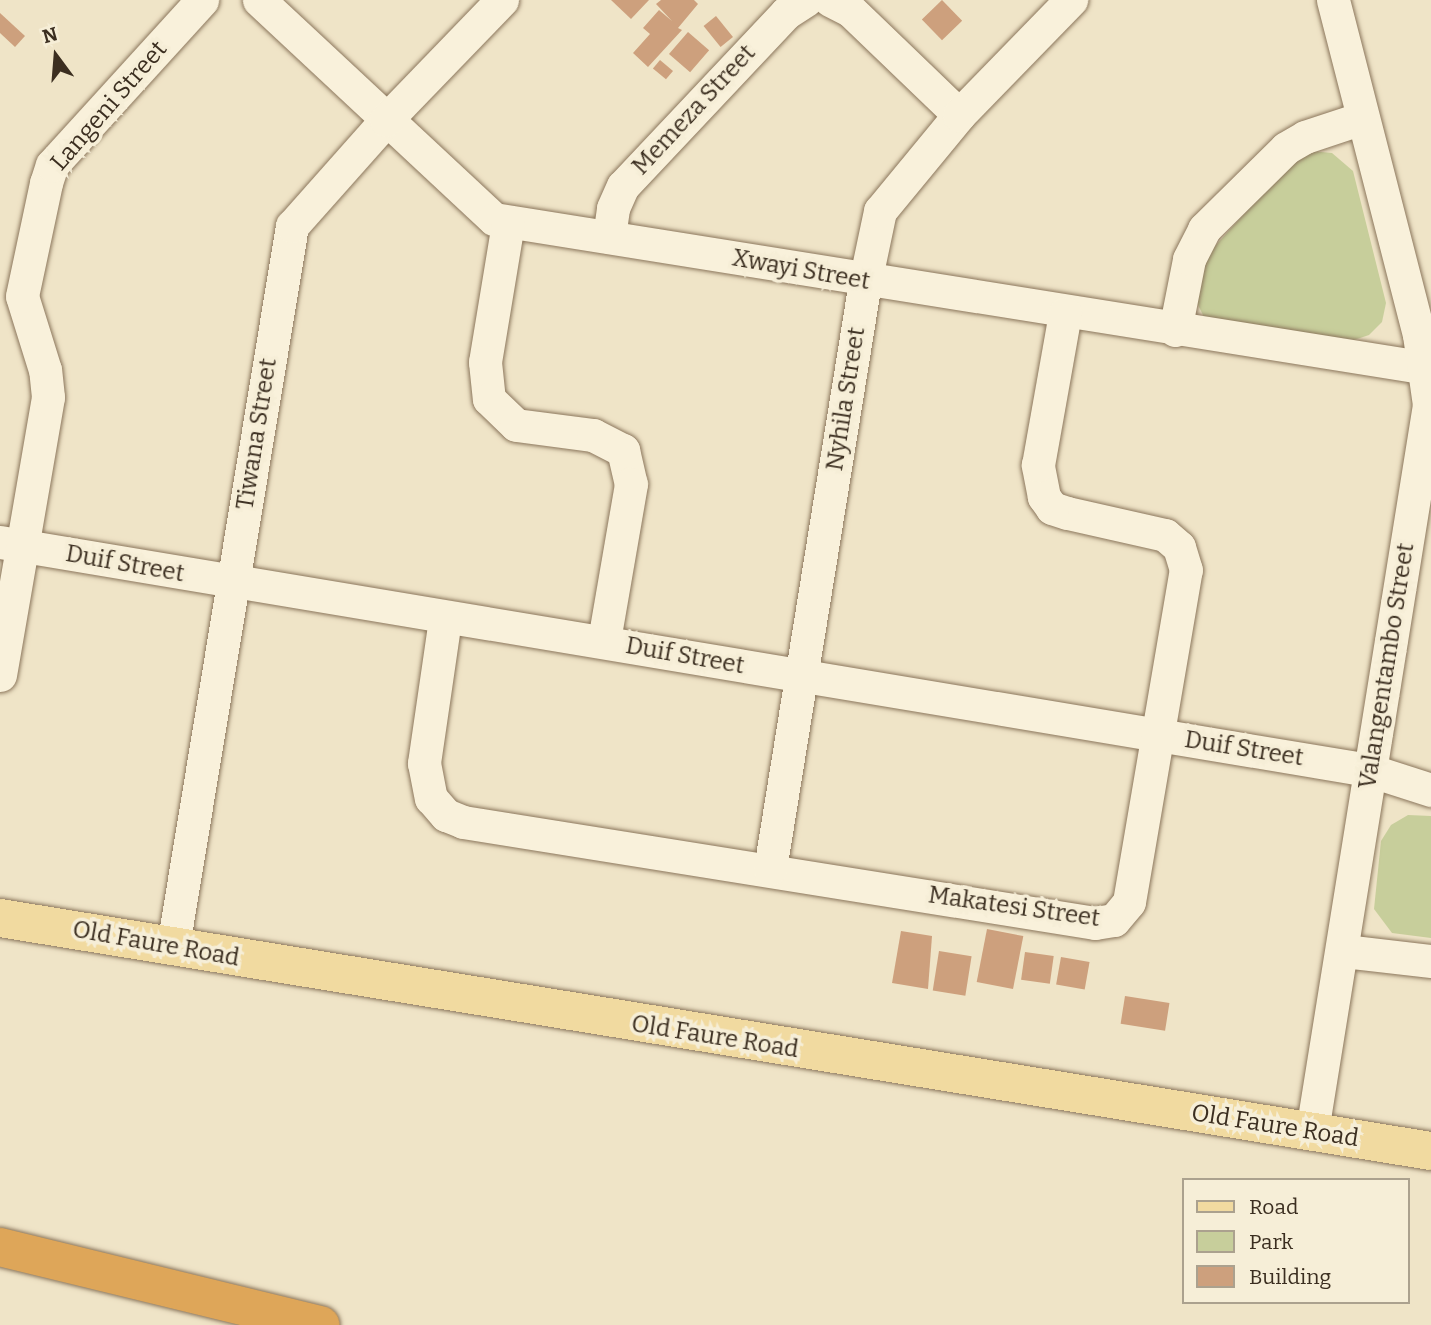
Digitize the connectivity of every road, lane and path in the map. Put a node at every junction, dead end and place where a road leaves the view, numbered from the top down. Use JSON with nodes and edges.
{"nodes":[{"id":1,"x":202,"y":0,"type":"edge"},
{"id":2,"x":259,"y":0,"type":"edge"},
{"id":3,"x":502,"y":0,"type":"edge"},
{"id":4,"x":806,"y":0,"type":"edge"},
{"id":5,"x":831,"y":0,"type":"edge"},
{"id":6,"x":1071,"y":0,"type":"edge"},
{"id":7,"x":1333,"y":0,"type":"edge"},
{"id":8,"x":959,"y":116,"type":"junction"},
{"id":9,"x":1362,"y":118,"type":"junction"},
{"id":10,"x":386,"y":120,"type":"junction"},
{"id":11,"x":508,"y":223,"type":"junction"},
{"id":12,"x":609,"y":237,"type":"junction"},
{"id":13,"x":865,"y":282,"type":"junction"},
{"id":14,"x":1065,"y":313,"type":"junction"},
{"id":15,"x":1175,"y":330,"type":"junction"},
{"id":16,"x":1427,"y":368,"type":"junction"},
{"id":17,"x":11,"y":544,"type":"edge"},
{"id":18,"x":233,"y":583,"type":"junction"},
{"id":19,"x":445,"y":619,"type":"junction"},
{"id":20,"x":604,"y":641,"type":"junction"},
{"id":21,"x":0,"y":675,"type":"edge"},
{"id":22,"x":802,"y":677,"type":"junction"},
{"id":23,"x":1157,"y":734,"type":"junction"},
{"id":24,"x":1369,"y":769,"type":"junction"},
{"id":25,"x":1431,"y":790,"type":"edge"},
{"id":26,"x":770,"y":869,"type":"junction"},
{"id":27,"x":0,"y":918,"type":"edge"},
{"id":28,"x":173,"y":946,"type":"junction"},
{"id":29,"x":1344,"y":951,"type":"junction"},
{"id":30,"x":1431,"y":961,"type":"edge"},
{"id":31,"x":1312,"y":1131,"type":"junction"},
{"id":32,"x":1431,"y":1151,"type":"edge"},
{"id":33,"x":0,"y":1247,"type":"edge"},
{"id":34,"x":321,"y":1325,"type":"edge"}],
"edges":[{"from":1,"to":17,"type":"street","name":"Langeni Street"},
{"from":2,"to":10,"type":"street","name":"Xwayi Street"},
{"from":3,"to":10,"type":"street","name":"Tiwana Street"},
{"from":4,"to":12,"type":"street","name":"Memeza Street"},
{"from":5,"to":8,"type":"street"},
{"from":6,"to":8,"type":"street","name":"Nyhila Street"},
{"from":7,"to":9,"type":"street","name":"Valangentambo Street"},
{"from":8,"to":13,"type":"street","name":"Nyhila Street"},
{"from":9,"to":15,"type":"street"},
{"from":9,"to":16,"type":"street","name":"Valangentambo Street"},
{"from":10,"to":11,"type":"street","name":"Xwayi Street"},
{"from":10,"to":18,"type":"street","name":"Tiwana Street"},
{"from":11,"to":12,"type":"street","name":"Xwayi Street"},
{"from":11,"to":20,"type":"street"},
{"from":12,"to":13,"type":"street","name":"Xwayi Street"},
{"from":13,"to":14,"type":"street","name":"Xwayi Street"},
{"from":13,"to":22,"type":"street","name":"Nyhila Street"},
{"from":14,"to":15,"type":"street","name":"Xwayi Street"},
{"from":14,"to":23,"type":"street","name":"Makatesi Street"},
{"from":15,"to":16,"type":"street","name":"Xwayi Street"},
{"from":16,"to":24,"type":"street","name":"Valangentambo Street"},
{"from":17,"to":18,"type":"street","name":"Duif Street"},
{"from":17,"to":21,"type":"street","name":"Langeni Street"},
{"from":18,"to":19,"type":"street","name":"Duif Street"},
{"from":18,"to":28,"type":"street","name":"Tiwana Street"},
{"from":19,"to":20,"type":"street","name":"Duif Street"},
{"from":19,"to":26,"type":"street","name":"Makatesi Street"},
{"from":20,"to":22,"type":"street","name":"Duif Street"},
{"from":22,"to":23,"type":"street","name":"Duif Street"},
{"from":22,"to":26,"type":"street","name":"Nyhila Street"},
{"from":23,"to":24,"type":"street","name":"Duif Street"},
{"from":23,"to":26,"type":"street","name":"Makatesi Street"},
{"from":24,"to":25,"type":"street","name":"Duif Street"},
{"from":24,"to":29,"type":"street","name":"Valangentambo Street"},
{"from":27,"to":28,"type":"main road","name":"Old Faure Road"},
{"from":28,"to":31,"type":"main road","name":"Old Faure Road"},
{"from":29,"to":30,"type":"street"},
{"from":29,"to":31,"type":"street","name":"Valangentambo Street"},
{"from":31,"to":32,"type":"main road","name":"Old Faure Road"},
{"from":33,"to":34,"type":"highway"}]}
